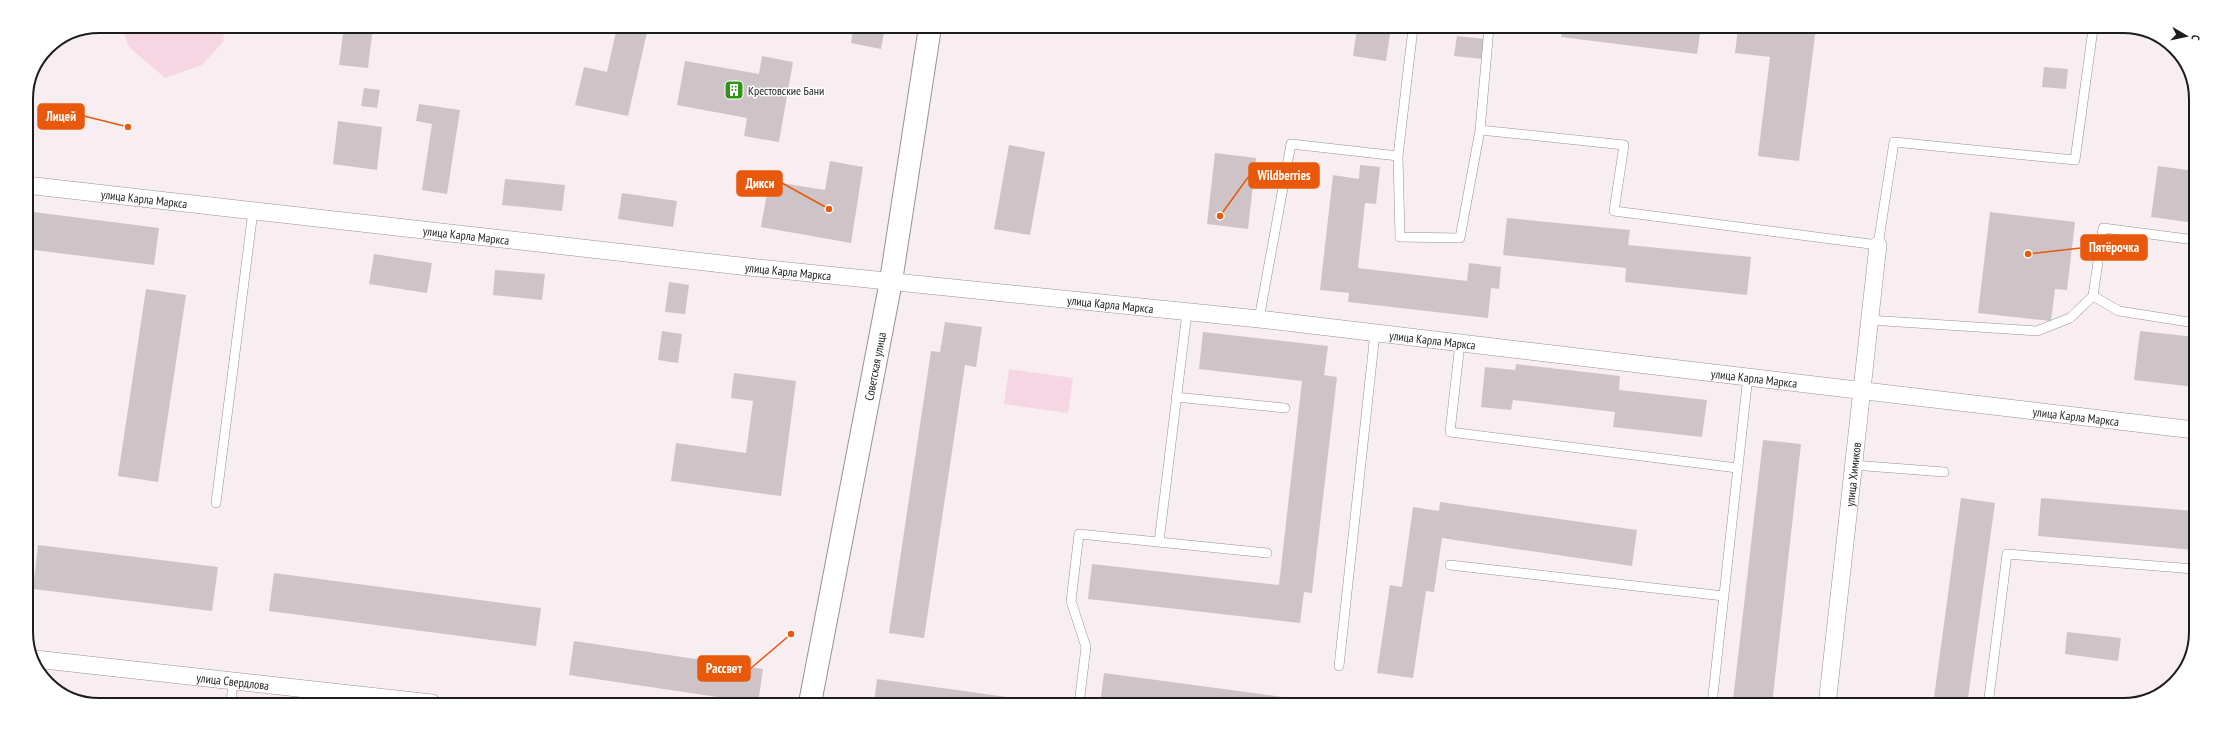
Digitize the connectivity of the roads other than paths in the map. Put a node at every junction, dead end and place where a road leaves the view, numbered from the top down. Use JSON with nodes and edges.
{"nodes":[{"id":1,"x":929,"y":33,"type":"edge"},
{"id":2,"x":1412,"y":33,"type":"edge"},
{"id":3,"x":1489,"y":33,"type":"edge"},
{"id":4,"x":2092,"y":33,"type":"edge"},
{"id":5,"x":1480,"y":130,"type":"junction"},
{"id":6,"x":1398,"y":156,"type":"junction"},
{"id":7,"x":33,"y":186,"type":"edge"},
{"id":8,"x":253,"y":211,"type":"junction"},
{"id":9,"x":2189,"y":239,"type":"edge"},
{"id":10,"x":1878,"y":245,"type":"junction"},
{"id":11,"x":891,"y":281,"type":"junction"},
{"id":12,"x":2093,"y":296,"type":"junction"},
{"id":13,"x":1187,"y":312,"type":"junction"},
{"id":14,"x":1259,"y":319,"type":"junction"},
{"id":15,"x":1869,"y":320,"type":"junction"},
{"id":16,"x":2189,"y":322,"type":"edge"},
{"id":17,"x":1375,"y":333,"type":"junction"},
{"id":18,"x":1460,"y":343,"type":"junction"},
{"id":19,"x":1748,"y":376,"type":"junction"},
{"id":20,"x":1861,"y":390,"type":"junction"},
{"id":21,"x":1176,"y":397,"type":"junction"},
{"id":22,"x":1285,"y":408,"type":"dead end"},
{"id":23,"x":2189,"y":429,"type":"edge"},
{"id":24,"x":1853,"y":464,"type":"junction"},
{"id":25,"x":1737,"y":468,"type":"junction"},
{"id":26,"x":1944,"y":472,"type":"dead end"},
{"id":27,"x":216,"y":503,"type":"dead end"},
{"id":28,"x":1159,"y":542,"type":"junction"},
{"id":29,"x":1267,"y":553,"type":"dead end"},
{"id":30,"x":1450,"y":565,"type":"dead end"},
{"id":31,"x":2189,"y":569,"type":"edge"},
{"id":32,"x":1724,"y":596,"type":"junction"},
{"id":33,"x":40,"y":660,"type":"edge"},
{"id":34,"x":1339,"y":666,"type":"dead end"},
{"id":35,"x":233,"y":681,"type":"junction"},
{"id":36,"x":231,"y":698,"type":"edge"},
{"id":37,"x":387,"y":698,"type":"edge"},
{"id":38,"x":811,"y":698,"type":"edge"},
{"id":39,"x":1080,"y":698,"type":"edge"},
{"id":40,"x":1713,"y":698,"type":"edge"},
{"id":41,"x":1827,"y":698,"type":"edge"},
{"id":42,"x":1989,"y":698,"type":"edge"}],
"edges":[{"from":1,"to":11,"type":"street","name":"Советская улица"},
{"from":2,"to":6,"type":"lane"},
{"from":3,"to":5,"type":"lane"},
{"from":4,"to":10,"type":"lane"},
{"from":5,"to":6,"type":"lane"},
{"from":5,"to":10,"type":"lane"},
{"from":6,"to":14,"type":"lane"},
{"from":7,"to":8,"type":"street","name":"улица Карла Маркса"},
{"from":8,"to":11,"type":"street","name":"улица Карла Маркса"},
{"from":8,"to":27,"type":"lane"},
{"from":9,"to":12,"type":"lane"},
{"from":10,"to":15,"type":"street","name":"улица Химиков"},
{"from":11,"to":13,"type":"street","name":"улица Карла Маркса"},
{"from":11,"to":38,"type":"street","name":"Советская улица"},
{"from":12,"to":15,"type":"lane"},
{"from":12,"to":16,"type":"lane"},
{"from":13,"to":14,"type":"street","name":"улица Карла Маркса"},
{"from":13,"to":21,"type":"lane"},
{"from":14,"to":17,"type":"street","name":"улица Карла Маркса"},
{"from":15,"to":20,"type":"street","name":"улица Химиков"},
{"from":17,"to":18,"type":"street","name":"улица Карла Маркса"},
{"from":17,"to":34,"type":"lane"},
{"from":18,"to":19,"type":"street","name":"улица Карла Маркса"},
{"from":18,"to":25,"type":"lane"},
{"from":19,"to":20,"type":"street","name":"улица Карла Маркса"},
{"from":19,"to":25,"type":"lane"},
{"from":20,"to":23,"type":"street","name":"улица Карла Маркса"},
{"from":20,"to":24,"type":"street","name":"улица Химиков"},
{"from":21,"to":22,"type":"lane"},
{"from":21,"to":28,"type":"lane"},
{"from":24,"to":26,"type":"lane"},
{"from":24,"to":41,"type":"street","name":"улица Химиков"},
{"from":25,"to":32,"type":"lane"},
{"from":28,"to":29,"type":"lane"},
{"from":28,"to":39,"type":"lane"},
{"from":30,"to":32,"type":"lane"},
{"from":31,"to":42,"type":"lane"},
{"from":32,"to":40,"type":"lane"},
{"from":33,"to":35,"type":"street","name":"улица Свердлова"},
{"from":35,"to":36,"type":"lane"},
{"from":35,"to":37,"type":"street","name":"улица Свердлова"}]}
